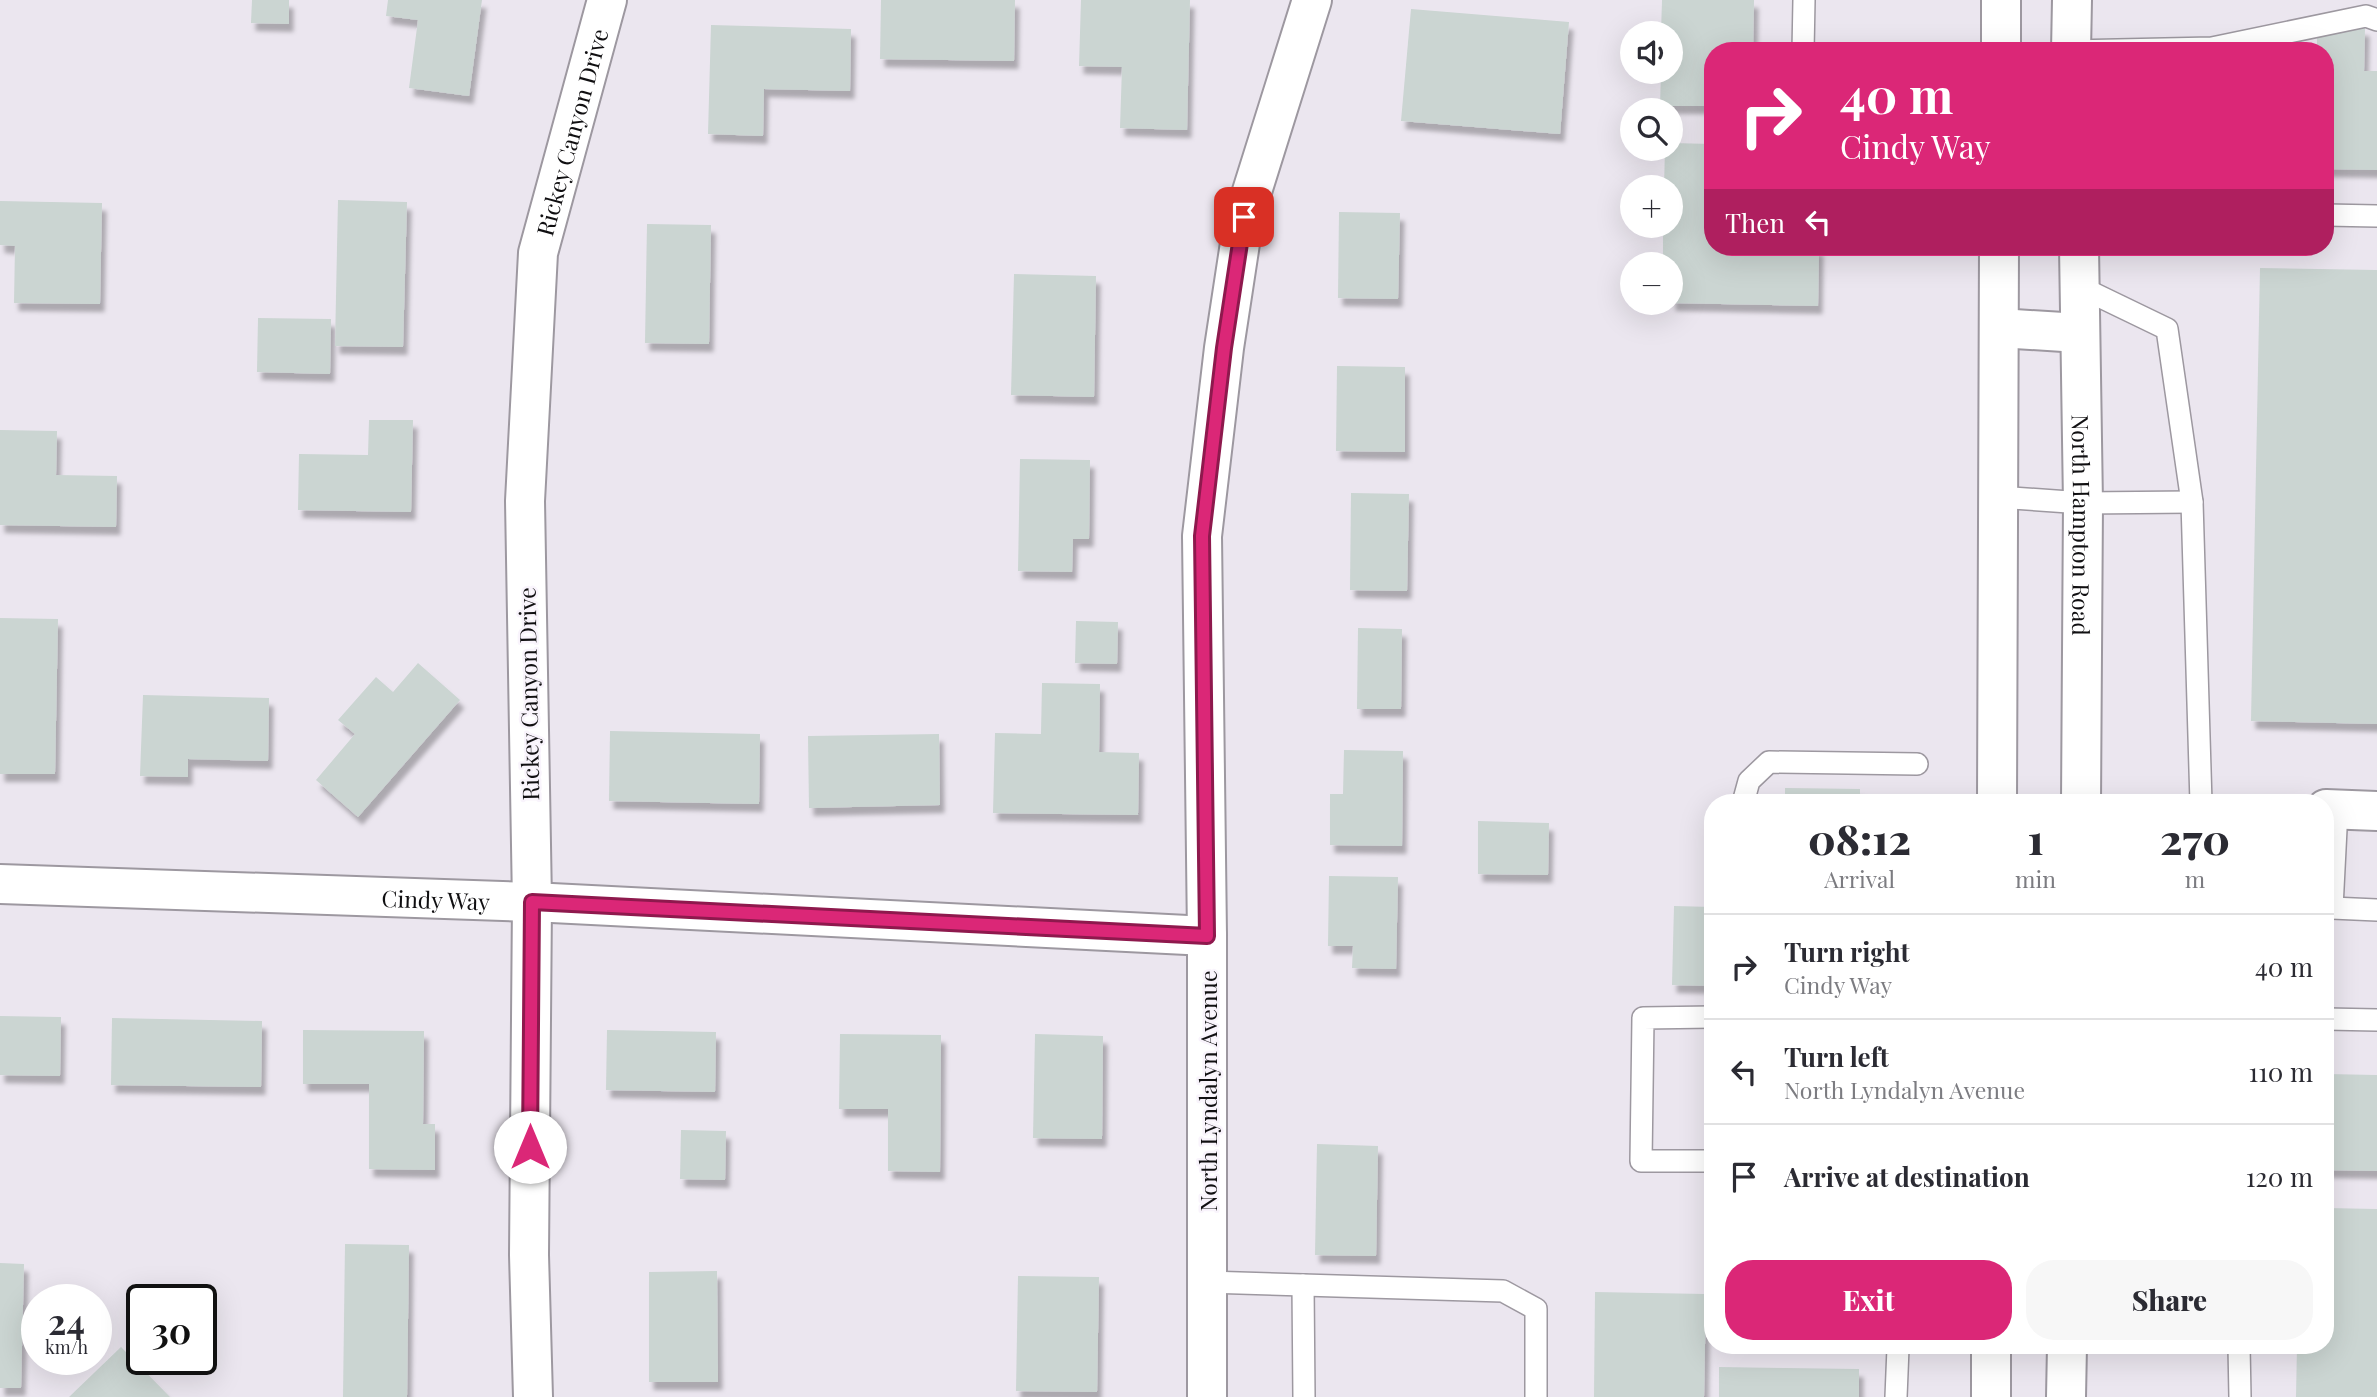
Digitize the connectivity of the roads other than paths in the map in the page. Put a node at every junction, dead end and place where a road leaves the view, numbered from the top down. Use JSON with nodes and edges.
{"nodes":[{"id":1,"x":607,"y":0,"type":"edge"},
{"id":2,"x":1312,"y":0,"type":"edge"},
{"id":3,"x":1804,"y":0,"type":"edge"},
{"id":4,"x":2001,"y":0,"type":"edge"},
{"id":5,"x":2072,"y":0,"type":"edge"},
{"id":6,"x":2377,"y":20,"type":"edge"},
{"id":7,"x":1803,"y":42,"type":"edge"},
{"id":8,"x":2001,"y":42,"type":"edge"},
{"id":9,"x":2071,"y":42,"type":"edge"},
{"id":10,"x":2245,"y":42,"type":"edge"},
{"id":11,"x":2334,"y":215,"type":"edge"},
{"id":12,"x":2377,"y":216,"type":"edge"},
{"id":13,"x":1999,"y":256,"type":"edge"},
{"id":14,"x":2079,"y":256,"type":"edge"},
{"id":15,"x":2078,"y":286,"type":"junction"},
{"id":16,"x":1999,"y":328,"type":"junction"},
{"id":17,"x":2079,"y":333,"type":"junction"},
{"id":18,"x":1997,"y":497,"type":"junction"},
{"id":19,"x":2192,"y":502,"type":"junction"},
{"id":20,"x":2083,"y":503,"type":"junction"},
{"id":21,"x":1917,"y":764,"type":"dead end"},
{"id":22,"x":1745,"y":794,"type":"edge"},
{"id":23,"x":1997,"y":794,"type":"edge"},
{"id":24,"x":2081,"y":794,"type":"edge"},
{"id":25,"x":2201,"y":794,"type":"edge"},
{"id":26,"x":2334,"y":809,"type":"edge"},
{"id":27,"x":2377,"y":811,"type":"edge"},
{"id":28,"x":0,"y":884,"type":"edge"},
{"id":29,"x":532,"y":902,"type":"junction"},
{"id":30,"x":2334,"y":908,"type":"edge"},
{"id":31,"x":2377,"y":910,"type":"edge"},
{"id":32,"x":1207,"y":936,"type":"junction"},
{"id":33,"x":1704,"y":1017,"type":"edge"},
{"id":34,"x":2334,"y":1019,"type":"edge"},
{"id":35,"x":2377,"y":1020,"type":"edge"},
{"id":36,"x":1704,"y":1161,"type":"edge"},
{"id":37,"x":1207,"y":1282,"type":"junction"},
{"id":38,"x":1303,"y":1285,"type":"junction"},
{"id":39,"x":1898,"y":1354,"type":"edge"},
{"id":40,"x":1991,"y":1354,"type":"edge"},
{"id":41,"x":2067,"y":1354,"type":"edge"},
{"id":42,"x":2239,"y":1354,"type":"edge"},
{"id":43,"x":533,"y":1397,"type":"edge"},
{"id":44,"x":1207,"y":1397,"type":"edge"},
{"id":45,"x":1304,"y":1397,"type":"edge"},
{"id":46,"x":1536,"y":1397,"type":"edge"},
{"id":47,"x":1896,"y":1397,"type":"edge"},
{"id":48,"x":1991,"y":1397,"type":"edge"},
{"id":49,"x":2066,"y":1397,"type":"edge"},
{"id":50,"x":2240,"y":1397,"type":"edge"}],
"edges":[{"from":1,"to":29,"type":"street","name":"Rickey Canyon Drive"},
{"from":2,"to":32,"type":"street","name":"North Lyndalyn Avenue"},
{"from":3,"to":7,"type":"lane"},
{"from":4,"to":8,"type":"street"},
{"from":5,"to":9,"type":"street"},
{"from":6,"to":10,"type":"lane"},
{"from":11,"to":12,"type":"lane"},
{"from":13,"to":16,"type":"street"},
{"from":14,"to":15,"type":"street","name":"North Hampton Road"},
{"from":15,"to":17,"type":"street","name":"North Hampton Road"},
{"from":15,"to":19,"type":"lane"},
{"from":16,"to":17,"type":"street"},
{"from":16,"to":18,"type":"street"},
{"from":17,"to":20,"type":"street","name":"North Hampton Road"},
{"from":18,"to":20,"type":"lane"},
{"from":18,"to":23,"type":"street"},
{"from":19,"to":20,"type":"lane"},
{"from":19,"to":25,"type":"lane"},
{"from":20,"to":24,"type":"street","name":"North Hampton Road"},
{"from":21,"to":22,"type":"lane"},
{"from":26,"to":27,"type":"street"},
{"from":28,"to":29,"type":"street","name":"Cindy Way"},
{"from":29,"to":32,"type":"street","name":"Cindy Way"},
{"from":29,"to":43,"type":"street","name":"Rickey Canyon Drive"},
{"from":30,"to":31,"type":"lane"},
{"from":32,"to":37,"type":"street","name":"North Lyndalyn Avenue"},
{"from":33,"to":36,"type":"lane"},
{"from":34,"to":35,"type":"lane"},
{"from":37,"to":38,"type":"lane"},
{"from":37,"to":44,"type":"street","name":"North Lyndalyn Avenue"},
{"from":38,"to":45,"type":"lane"},
{"from":38,"to":46,"type":"lane"},
{"from":39,"to":47,"type":"lane"},
{"from":40,"to":48,"type":"street"},
{"from":41,"to":49,"type":"street"},
{"from":42,"to":50,"type":"lane"}]}
